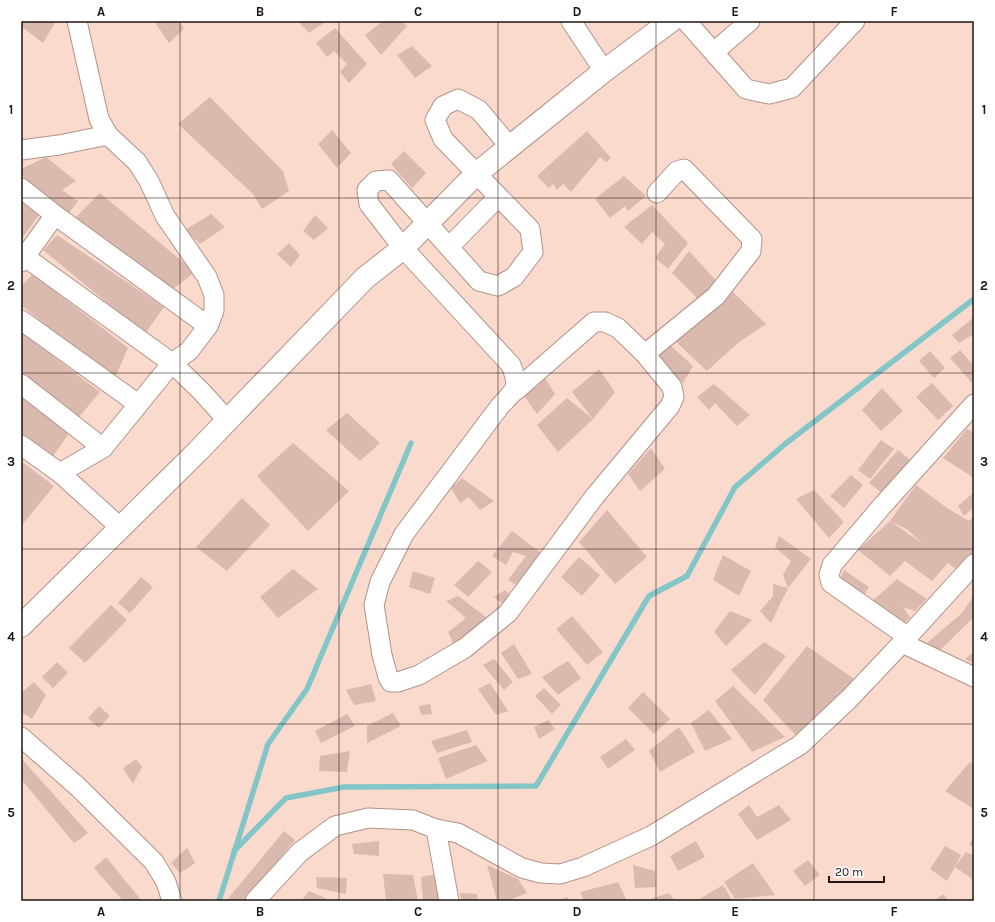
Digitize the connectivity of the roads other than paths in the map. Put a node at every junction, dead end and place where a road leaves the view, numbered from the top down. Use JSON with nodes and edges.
{"nodes":[{"id":1,"x":77,"y":21,"type":"edge"},
{"id":2,"x":571,"y":21,"type":"edge"},
{"id":3,"x":671,"y":21,"type":"edge"},
{"id":4,"x":686,"y":21,"type":"edge"},
{"id":5,"x":750,"y":21,"type":"edge"},
{"id":6,"x":855,"y":21,"type":"edge"},
{"id":7,"x":714,"y":52,"type":"junction"},
{"id":8,"x":604,"y":71,"type":"junction"},
{"id":9,"x":108,"y":135,"type":"junction"},
{"id":10,"x":510,"y":147,"type":"junction"},
{"id":11,"x":21,"y":150,"type":"edge"},
{"id":12,"x":476,"y":174,"type":"junction"},
{"id":13,"x":21,"y":188,"type":"edge"},
{"id":14,"x":657,"y":193,"type":"dead end"},
{"id":15,"x":498,"y":197,"type":"junction"},
{"id":16,"x":55,"y":215,"type":"junction"},
{"id":17,"x":428,"y":223,"type":"junction"},
{"id":18,"x":449,"y":247,"type":"junction"},
{"id":19,"x":403,"y":248,"type":"junction"},
{"id":20,"x":22,"y":258,"type":"edge"},
{"id":21,"x":21,"y":320,"type":"edge"},
{"id":22,"x":208,"y":326,"type":"junction"},
{"id":23,"x":645,"y":354,"type":"junction"},
{"id":24,"x":172,"y":363,"type":"junction"},
{"id":25,"x":21,"y":384,"type":"edge"},
{"id":26,"x":515,"y":391,"type":"junction"},
{"id":27,"x":138,"y":404,"type":"junction"},
{"id":28,"x":974,"y":404,"type":"edge"},
{"id":29,"x":228,"y":420,"type":"junction"},
{"id":30,"x":21,"y":445,"type":"edge"},
{"id":31,"x":103,"y":448,"type":"junction"},
{"id":32,"x":60,"y":473,"type":"junction"},
{"id":33,"x":121,"y":528,"type":"junction"},
{"id":34,"x":974,"y":564,"type":"edge"},
{"id":35,"x":21,"y":626,"type":"edge"},
{"id":36,"x":905,"y":640,"type":"junction"},
{"id":37,"x":974,"y":677,"type":"edge"},
{"id":38,"x":21,"y":737,"type":"edge"},
{"id":39,"x":436,"y":829,"type":"junction"},
{"id":40,"x":172,"y":901,"type":"edge"},
{"id":41,"x":255,"y":901,"type":"edge"},
{"id":42,"x":449,"y":901,"type":"edge"}],
"edges":[{"from":1,"to":9,"type":"street"},
{"from":2,"to":8,"type":"street"},
{"from":3,"to":8,"type":"main road"},
{"from":4,"to":7,"type":"street"},
{"from":5,"to":7,"type":"street"},
{"from":6,"to":7,"type":"street"},
{"from":8,"to":10,"type":"main road"},
{"from":9,"to":11,"type":"street"},
{"from":9,"to":22,"type":"street"},
{"from":10,"to":12,"type":"main road"},
{"from":10,"to":12,"type":"street"},
{"from":12,"to":15,"type":"street"},
{"from":12,"to":17,"type":"main road"},
{"from":13,"to":16,"type":"street"},
{"from":14,"to":23,"type":"street"},
{"from":15,"to":18,"type":"street"},
{"from":15,"to":18,"type":"street"},
{"from":16,"to":20,"type":"street"},
{"from":16,"to":22,"type":"street"},
{"from":17,"to":18,"type":"street"},
{"from":17,"to":19,"type":"main road"},
{"from":17,"to":19,"type":"street"},
{"from":19,"to":26,"type":"street"},
{"from":19,"to":29,"type":"main road"},
{"from":20,"to":24,"type":"street"},
{"from":21,"to":27,"type":"street"},
{"from":22,"to":24,"type":"street"},
{"from":23,"to":26,"type":"street"},
{"from":23,"to":26,"type":"street"},
{"from":24,"to":27,"type":"street"},
{"from":24,"to":29,"type":"street"},
{"from":25,"to":31,"type":"street"},
{"from":27,"to":31,"type":"street"},
{"from":28,"to":36,"type":"street"},
{"from":29,"to":33,"type":"main road"},
{"from":30,"to":32,"type":"street"},
{"from":31,"to":32,"type":"street"},
{"from":32,"to":33,"type":"street"},
{"from":33,"to":35,"type":"main road"},
{"from":34,"to":36,"type":"street"},
{"from":36,"to":37,"type":"street"},
{"from":36,"to":39,"type":"street"},
{"from":38,"to":40,"type":"street"},
{"from":39,"to":41,"type":"street"},
{"from":39,"to":42,"type":"street"}]}
